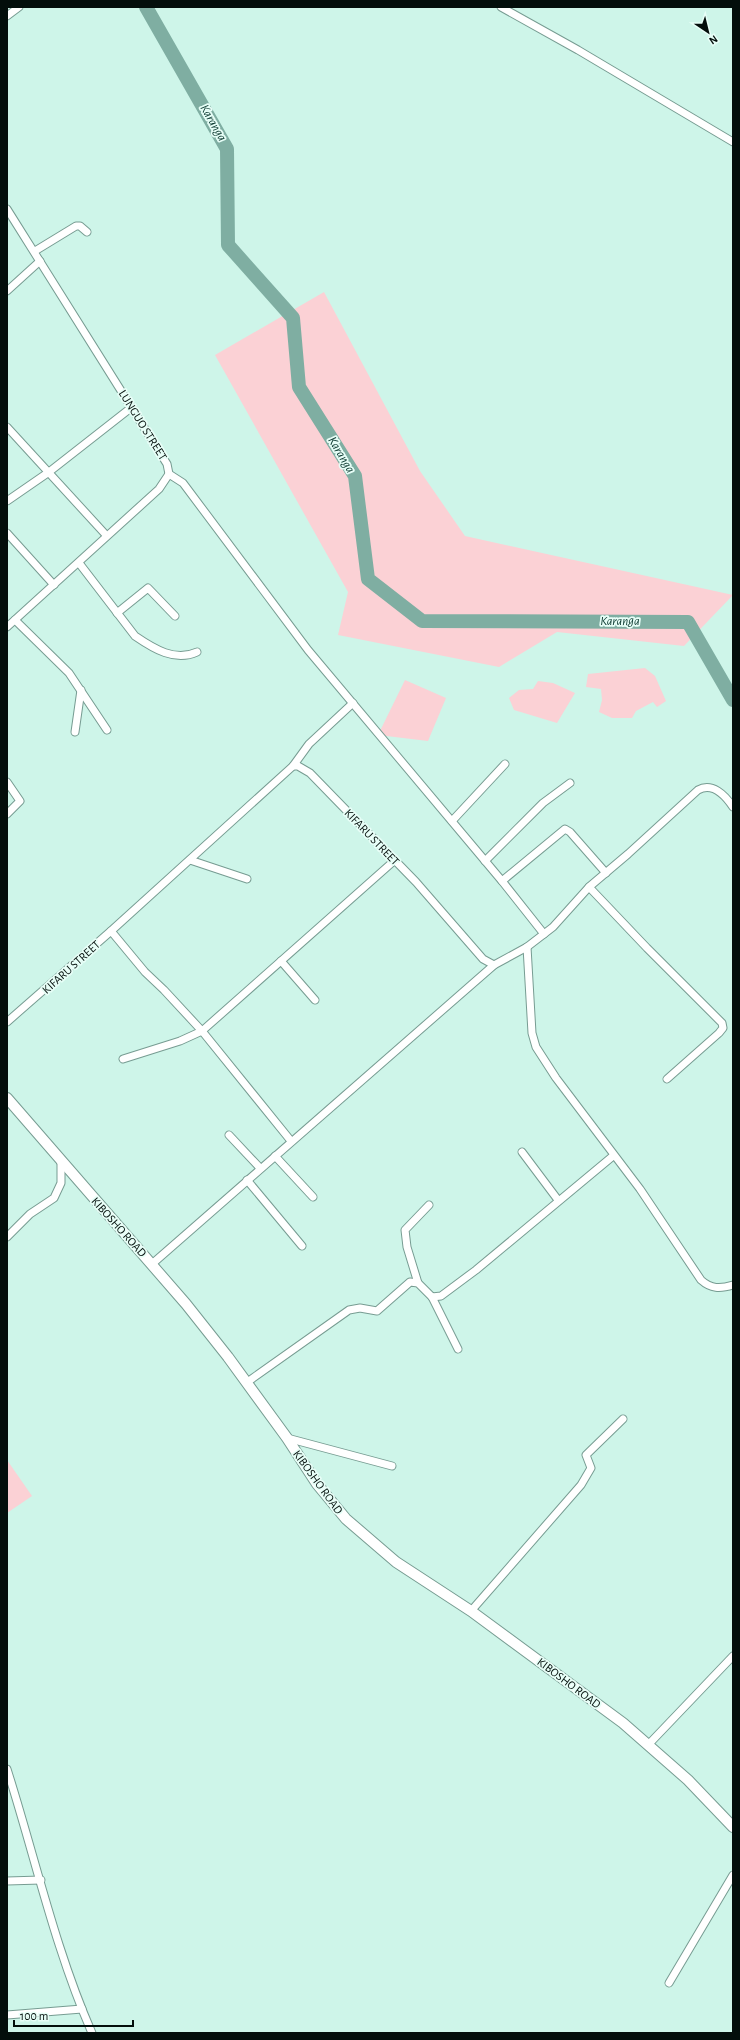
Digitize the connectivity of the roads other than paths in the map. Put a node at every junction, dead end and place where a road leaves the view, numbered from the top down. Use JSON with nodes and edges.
{"nodes":[{"id":1,"x":20,"y":7,"type":"edge"},
{"id":2,"x":501,"y":7,"type":"edge"},
{"id":3,"x":7,"y":16,"type":"edge"},
{"id":4,"x":733,"y":142,"type":"edge"},
{"id":5,"x":7,"y":209,"type":"edge"},
{"id":6,"x":87,"y":232,"type":"dead end"},
{"id":7,"x":35,"y":251,"type":"junction"},
{"id":8,"x":40,"y":261,"type":"junction"},
{"id":9,"x":7,"y":291,"type":"edge"},
{"id":10,"x":132,"y":407,"type":"junction"},
{"id":11,"x":7,"y":427,"type":"edge"},
{"id":12,"x":49,"y":472,"type":"junction"},
{"id":13,"x":169,"y":474,"type":"junction"},
{"id":14,"x":7,"y":501,"type":"edge"},
{"id":15,"x":7,"y":533,"type":"edge"},
{"id":16,"x":106,"y":535,"type":"junction"},
{"id":17,"x":79,"y":563,"type":"junction"},
{"id":18,"x":54,"y":585,"type":"junction"},
{"id":19,"x":116,"y":613,"type":"junction"},
{"id":20,"x":175,"y":616,"type":"dead end"},
{"id":21,"x":15,"y":620,"type":"junction"},
{"id":22,"x":7,"y":626,"type":"edge"},
{"id":23,"x":197,"y":652,"type":"dead end"},
{"id":24,"x":81,"y":690,"type":"junction"},
{"id":25,"x":353,"y":703,"type":"junction"},
{"id":26,"x":107,"y":730,"type":"dead end"},
{"id":27,"x":75,"y":732,"type":"dead end"},
{"id":28,"x":505,"y":764,"type":"dead end"},
{"id":29,"x":293,"y":766,"type":"junction"},
{"id":30,"x":7,"y":782,"type":"edge"},
{"id":31,"x":570,"y":783,"type":"dead end"},
{"id":32,"x":733,"y":807,"type":"edge"},
{"id":33,"x":7,"y":814,"type":"edge"},
{"id":34,"x":452,"y":821,"type":"junction"},
{"id":35,"x":190,"y":860,"type":"junction"},
{"id":36,"x":395,"y":860,"type":"junction"},
{"id":37,"x":485,"y":860,"type":"junction"},
{"id":38,"x":606,"y":873,"type":"junction"},
{"id":39,"x":247,"y":879,"type":"dead end"},
{"id":40,"x":502,"y":881,"type":"junction"},
{"id":41,"x":589,"y":887,"type":"junction"},
{"id":42,"x":111,"y":931,"type":"junction"},
{"id":43,"x":544,"y":934,"type":"junction"},
{"id":44,"x":527,"y":947,"type":"junction"},
{"id":45,"x":281,"y":961,"type":"junction"},
{"id":46,"x":494,"y":965,"type":"junction"},
{"id":47,"x":315,"y":1000,"type":"dead end"},
{"id":48,"x":7,"y":1022,"type":"edge"},
{"id":49,"x":202,"y":1031,"type":"junction"},
{"id":50,"x":123,"y":1059,"type":"dead end"},
{"id":51,"x":667,"y":1079,"type":"dead end"},
{"id":52,"x":7,"y":1098,"type":"edge"},
{"id":53,"x":228,"y":1134,"type":"dead end"},
{"id":54,"x":291,"y":1141,"type":"junction"},
{"id":55,"x":522,"y":1152,"type":"dead end"},
{"id":56,"x":274,"y":1156,"type":"junction"},
{"id":57,"x":613,"y":1156,"type":"junction"},
{"id":58,"x":61,"y":1161,"type":"junction"},
{"id":59,"x":260,"y":1168,"type":"junction"},
{"id":60,"x":247,"y":1180,"type":"junction"},
{"id":61,"x":313,"y":1197,"type":"dead end"},
{"id":62,"x":558,"y":1200,"type":"junction"},
{"id":63,"x":429,"y":1205,"type":"dead end"},
{"id":64,"x":7,"y":1237,"type":"edge"},
{"id":65,"x":302,"y":1246,"type":"dead end"},
{"id":66,"x":152,"y":1264,"type":"junction"},
{"id":67,"x":418,"y":1283,"type":"junction"},
{"id":68,"x":733,"y":1285,"type":"edge"},
{"id":69,"x":432,"y":1297,"type":"junction"},
{"id":70,"x":458,"y":1349,"type":"dead end"},
{"id":71,"x":246,"y":1383,"type":"junction"},
{"id":72,"x":623,"y":1419,"type":"dead end"},
{"id":73,"x":287,"y":1438,"type":"junction"},
{"id":74,"x":392,"y":1466,"type":"dead end"},
{"id":75,"x":471,"y":1611,"type":"junction"},
{"id":76,"x":733,"y":1656,"type":"edge"},
{"id":77,"x":648,"y":1745,"type":"junction"},
{"id":78,"x":7,"y":1769,"type":"edge"},
{"id":79,"x":733,"y":1827,"type":"edge"},
{"id":80,"x":733,"y":1875,"type":"edge"},
{"id":81,"x":41,"y":1880,"type":"junction"},
{"id":82,"x":7,"y":1881,"type":"edge"},
{"id":83,"x":669,"y":1983,"type":"dead end"},
{"id":84,"x":82,"y":2009,"type":"junction"},
{"id":85,"x":7,"y":2015,"type":"edge"},
{"id":86,"x":92,"y":2033,"type":"edge"}],
"edges":[{"from":1,"to":3,"type":"street"},
{"from":2,"to":4,"type":"street"},
{"from":5,"to":7,"type":"street","name":"LUNGUO STREET"},
{"from":6,"to":7,"type":"street"},
{"from":7,"to":8,"type":"street","name":"LUNGUO STREET"},
{"from":8,"to":9,"type":"street"},
{"from":8,"to":10,"type":"street","name":"LUNGUO STREET"},
{"from":10,"to":12,"type":"street"},
{"from":10,"to":13,"type":"street","name":"LUNGUO STREET"},
{"from":11,"to":12,"type":"street"},
{"from":12,"to":14,"type":"street"},
{"from":12,"to":16,"type":"street"},
{"from":13,"to":16,"type":"street","name":"LUNGUO STREET"},
{"from":13,"to":25,"type":"street"},
{"from":15,"to":18,"type":"street"},
{"from":16,"to":17,"type":"street","name":"LUNGUO STREET"},
{"from":17,"to":18,"type":"street","name":"LUNGUO STREET"},
{"from":17,"to":19,"type":"street"},
{"from":18,"to":21,"type":"street","name":"LUNGUO STREET"},
{"from":19,"to":20,"type":"street"},
{"from":19,"to":23,"type":"street"},
{"from":21,"to":22,"type":"street","name":"LUNGUO STREET"},
{"from":21,"to":24,"type":"street"},
{"from":24,"to":26,"type":"street"},
{"from":24,"to":27,"type":"street"},
{"from":25,"to":29,"type":"street"},
{"from":25,"to":34,"type":"street"},
{"from":28,"to":34,"type":"street"},
{"from":29,"to":35,"type":"street","name":"KIFARU STREET"},
{"from":29,"to":36,"type":"street","name":"KIFARU STREET"},
{"from":30,"to":33,"type":"street"},
{"from":31,"to":37,"type":"street"},
{"from":32,"to":38,"type":"street"},
{"from":34,"to":37,"type":"street"},
{"from":35,"to":39,"type":"street"},
{"from":35,"to":42,"type":"street","name":"KIFARU STREET"},
{"from":36,"to":45,"type":"street"},
{"from":36,"to":46,"type":"street","name":"KIFARU STREET"},
{"from":37,"to":40,"type":"street"},
{"from":38,"to":40,"type":"street"},
{"from":38,"to":41,"type":"street"},
{"from":40,"to":43,"type":"street"},
{"from":41,"to":43,"type":"street"},
{"from":41,"to":51,"type":"street"},
{"from":42,"to":48,"type":"street","name":"KIFARU STREET"},
{"from":42,"to":49,"type":"street"},
{"from":43,"to":44,"type":"street"},
{"from":44,"to":46,"type":"street"},
{"from":44,"to":57,"type":"street"},
{"from":45,"to":47,"type":"street"},
{"from":45,"to":49,"type":"street"},
{"from":46,"to":54,"type":"street"},
{"from":49,"to":50,"type":"street"},
{"from":49,"to":54,"type":"street"},
{"from":52,"to":58,"type":"main road","name":"KIBOSHO ROAD"},
{"from":53,"to":59,"type":"street"},
{"from":54,"to":56,"type":"street"},
{"from":55,"to":62,"type":"street"},
{"from":56,"to":59,"type":"street"},
{"from":56,"to":61,"type":"street"},
{"from":57,"to":62,"type":"street"},
{"from":57,"to":68,"type":"street"},
{"from":58,"to":64,"type":"street"},
{"from":58,"to":66,"type":"main road","name":"KIBOSHO ROAD"},
{"from":59,"to":60,"type":"street"},
{"from":60,"to":65,"type":"street"},
{"from":60,"to":66,"type":"street"},
{"from":62,"to":69,"type":"street"},
{"from":63,"to":67,"type":"street"},
{"from":66,"to":71,"type":"main road","name":"KIBOSHO ROAD"},
{"from":67,"to":69,"type":"street"},
{"from":67,"to":71,"type":"street"},
{"from":69,"to":70,"type":"street"},
{"from":71,"to":73,"type":"main road","name":"KIBOSHO ROAD"},
{"from":72,"to":75,"type":"street"},
{"from":73,"to":74,"type":"street"},
{"from":73,"to":75,"type":"main road","name":"KIBOSHO ROAD"},
{"from":75,"to":77,"type":"main road","name":"KIBOSHO ROAD"},
{"from":76,"to":77,"type":"street"},
{"from":77,"to":79,"type":"main road","name":"KIBOSHO ROAD"},
{"from":78,"to":81,"type":"street"},
{"from":80,"to":83,"type":"street"},
{"from":81,"to":82,"type":"street"},
{"from":81,"to":84,"type":"street"},
{"from":84,"to":85,"type":"street"},
{"from":84,"to":86,"type":"street"}]}
